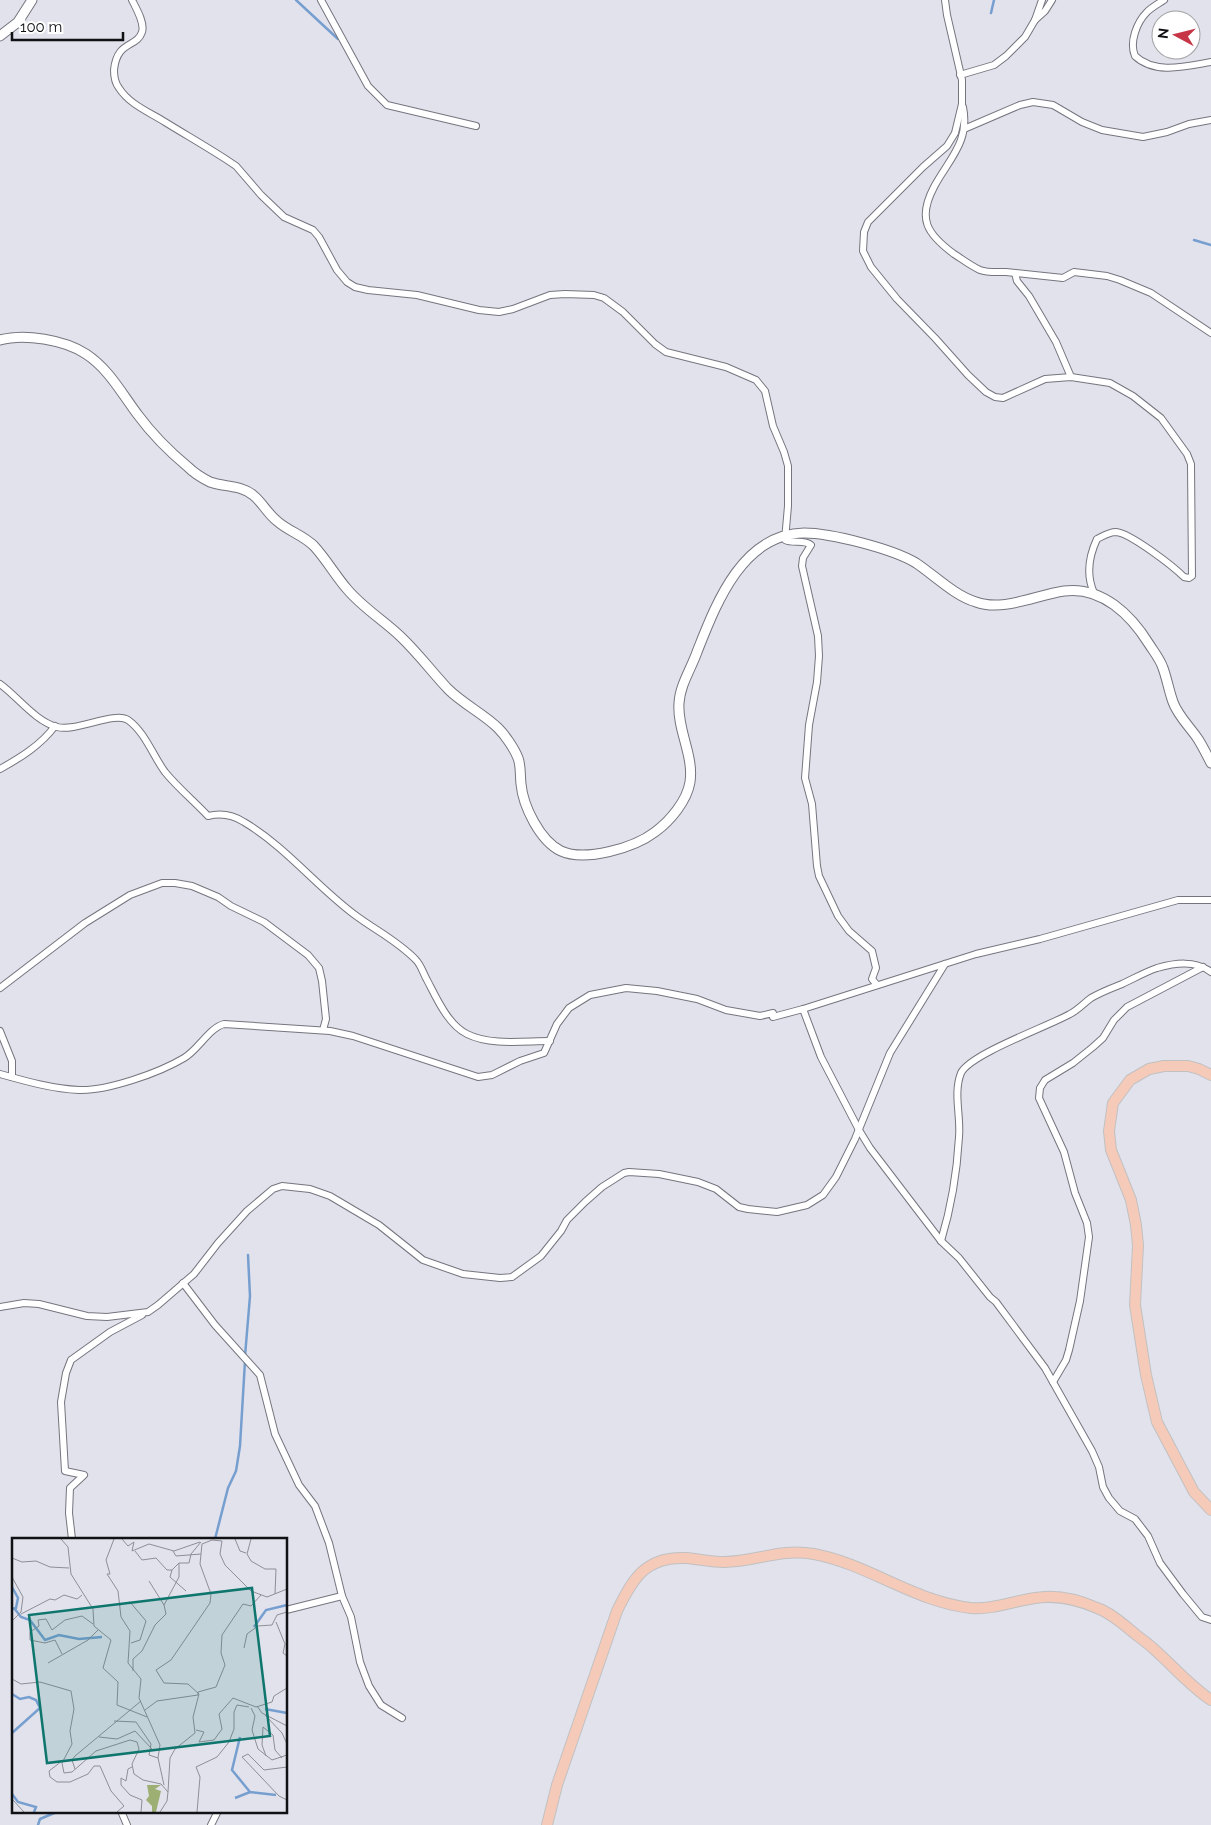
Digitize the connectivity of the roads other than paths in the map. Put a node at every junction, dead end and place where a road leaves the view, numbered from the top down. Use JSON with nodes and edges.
{"nodes":[{"id":1,"x":32,"y":0,"type":"edge"},
{"id":2,"x":132,"y":0,"type":"edge"},
{"id":3,"x":321,"y":0,"type":"edge"},
{"id":4,"x":945,"y":0,"type":"edge"},
{"id":5,"x":1042,"y":0,"type":"edge"},
{"id":6,"x":1052,"y":0,"type":"edge"},
{"id":7,"x":1164,"y":0,"type":"edge"},
{"id":8,"x":1035,"y":20,"type":"junction"},
{"id":9,"x":0,"y":36,"type":"edge"},
{"id":10,"x":1211,"y":62,"type":"edge"},
{"id":11,"x":960,"y":75,"type":"junction"},
{"id":12,"x":962,"y":104,"type":"junction"},
{"id":13,"x":1211,"y":120,"type":"edge"},
{"id":14,"x":476,"y":126,"type":"dead end"},
{"id":15,"x":964,"y":130,"type":"junction"},
{"id":16,"x":1015,"y":274,"type":"junction"},
{"id":17,"x":1211,"y":333,"type":"edge"},
{"id":18,"x":0,"y":340,"type":"edge"},
{"id":19,"x":1071,"y":377,"type":"junction"},
{"id":20,"x":784,"y":536,"type":"junction"},
{"id":21,"x":1094,"y":593,"type":"junction"},
{"id":22,"x":0,"y":684,"type":"edge"},
{"id":23,"x":55,"y":726,"type":"junction"},
{"id":24,"x":1211,"y":762,"type":"edge"},
{"id":25,"x":0,"y":769,"type":"edge"},
{"id":26,"x":1211,"y":900,"type":"edge"},
{"id":27,"x":944,"y":964,"type":"junction"},
{"id":28,"x":1203,"y":967,"type":"junction"},
{"id":29,"x":1211,"y":972,"type":"edge"},
{"id":30,"x":877,"y":985,"type":"junction"},
{"id":31,"x":0,"y":988,"type":"edge"},
{"id":32,"x":803,"y":1009,"type":"junction"},
{"id":33,"x":0,"y":1030,"type":"edge"},
{"id":34,"x":323,"y":1030,"type":"junction"},
{"id":35,"x":550,"y":1041,"type":"junction"},
{"id":36,"x":0,"y":1074,"type":"edge"},
{"id":37,"x":1211,"y":1075,"type":"edge"},
{"id":38,"x":12,"y":1077,"type":"junction"},
{"id":39,"x":859,"y":1130,"type":"junction"},
{"id":40,"x":941,"y":1241,"type":"junction"},
{"id":41,"x":183,"y":1283,"type":"junction"},
{"id":42,"x":0,"y":1308,"type":"edge"},
{"id":43,"x":148,"y":1312,"type":"junction"},
{"id":44,"x":1053,"y":1382,"type":"junction"},
{"id":45,"x":1211,"y":1510,"type":"edge"},
{"id":46,"x":72,"y":1538,"type":"edge"},
{"id":47,"x":342,"y":1596,"type":"junction"},
{"id":48,"x":288,"y":1610,"type":"edge"},
{"id":49,"x":1211,"y":1620,"type":"edge"},
{"id":50,"x":1211,"y":1700,"type":"edge"},
{"id":51,"x":402,"y":1718,"type":"dead end"},
{"id":52,"x":121,"y":1812,"type":"edge"},
{"id":53,"x":218,"y":1812,"type":"edge"},
{"id":54,"x":127,"y":1825,"type":"edge"},
{"id":55,"x":211,"y":1825,"type":"edge"},
{"id":56,"x":546,"y":1825,"type":"edge"}],
"edges":[{"from":1,"to":9,"type":"main road"},
{"from":2,"to":20,"type":"street"},
{"from":3,"to":14,"type":"street"},
{"from":4,"to":11,"type":"street"},
{"from":5,"to":8,"type":"street"},
{"from":6,"to":8,"type":"street"},
{"from":7,"to":10,"type":"street"},
{"from":8,"to":11,"type":"street"},
{"from":11,"to":12,"type":"street"},
{"from":12,"to":15,"type":"street"},
{"from":12,"to":19,"type":"street"},
{"from":13,"to":15,"type":"street"},
{"from":15,"to":16,"type":"street"},
{"from":16,"to":17,"type":"street"},
{"from":16,"to":19,"type":"street"},
{"from":18,"to":20,"type":"main road"},
{"from":19,"to":21,"type":"street"},
{"from":20,"to":21,"type":"main road"},
{"from":20,"to":30,"type":"street"},
{"from":21,"to":24,"type":"main road"},
{"from":22,"to":23,"type":"street"},
{"from":23,"to":25,"type":"street"},
{"from":23,"to":35,"type":"street"},
{"from":26,"to":27,"type":"street"},
{"from":27,"to":30,"type":"street"},
{"from":27,"to":39,"type":"street"},
{"from":28,"to":29,"type":"street"},
{"from":28,"to":40,"type":"street"},
{"from":28,"to":44,"type":"street"},
{"from":30,"to":32,"type":"street"},
{"from":31,"to":34,"type":"street"},
{"from":32,"to":35,"type":"street"},
{"from":32,"to":39,"type":"street"},
{"from":33,"to":38,"type":"street"},
{"from":34,"to":35,"type":"street"},
{"from":34,"to":38,"type":"street"},
{"from":36,"to":38,"type":"street"},
{"from":37,"to":45,"type":"main road"},
{"from":39,"to":40,"type":"street"},
{"from":39,"to":41,"type":"street"},
{"from":40,"to":44,"type":"street"},
{"from":41,"to":43,"type":"street"},
{"from":41,"to":47,"type":"street"},
{"from":42,"to":43,"type":"street"},
{"from":43,"to":46,"type":"street"},
{"from":44,"to":49,"type":"street"},
{"from":47,"to":48,"type":"street"},
{"from":47,"to":51,"type":"street"},
{"from":50,"to":56,"type":"main road"},
{"from":52,"to":54,"type":"street"},
{"from":53,"to":55,"type":"street"}]}
